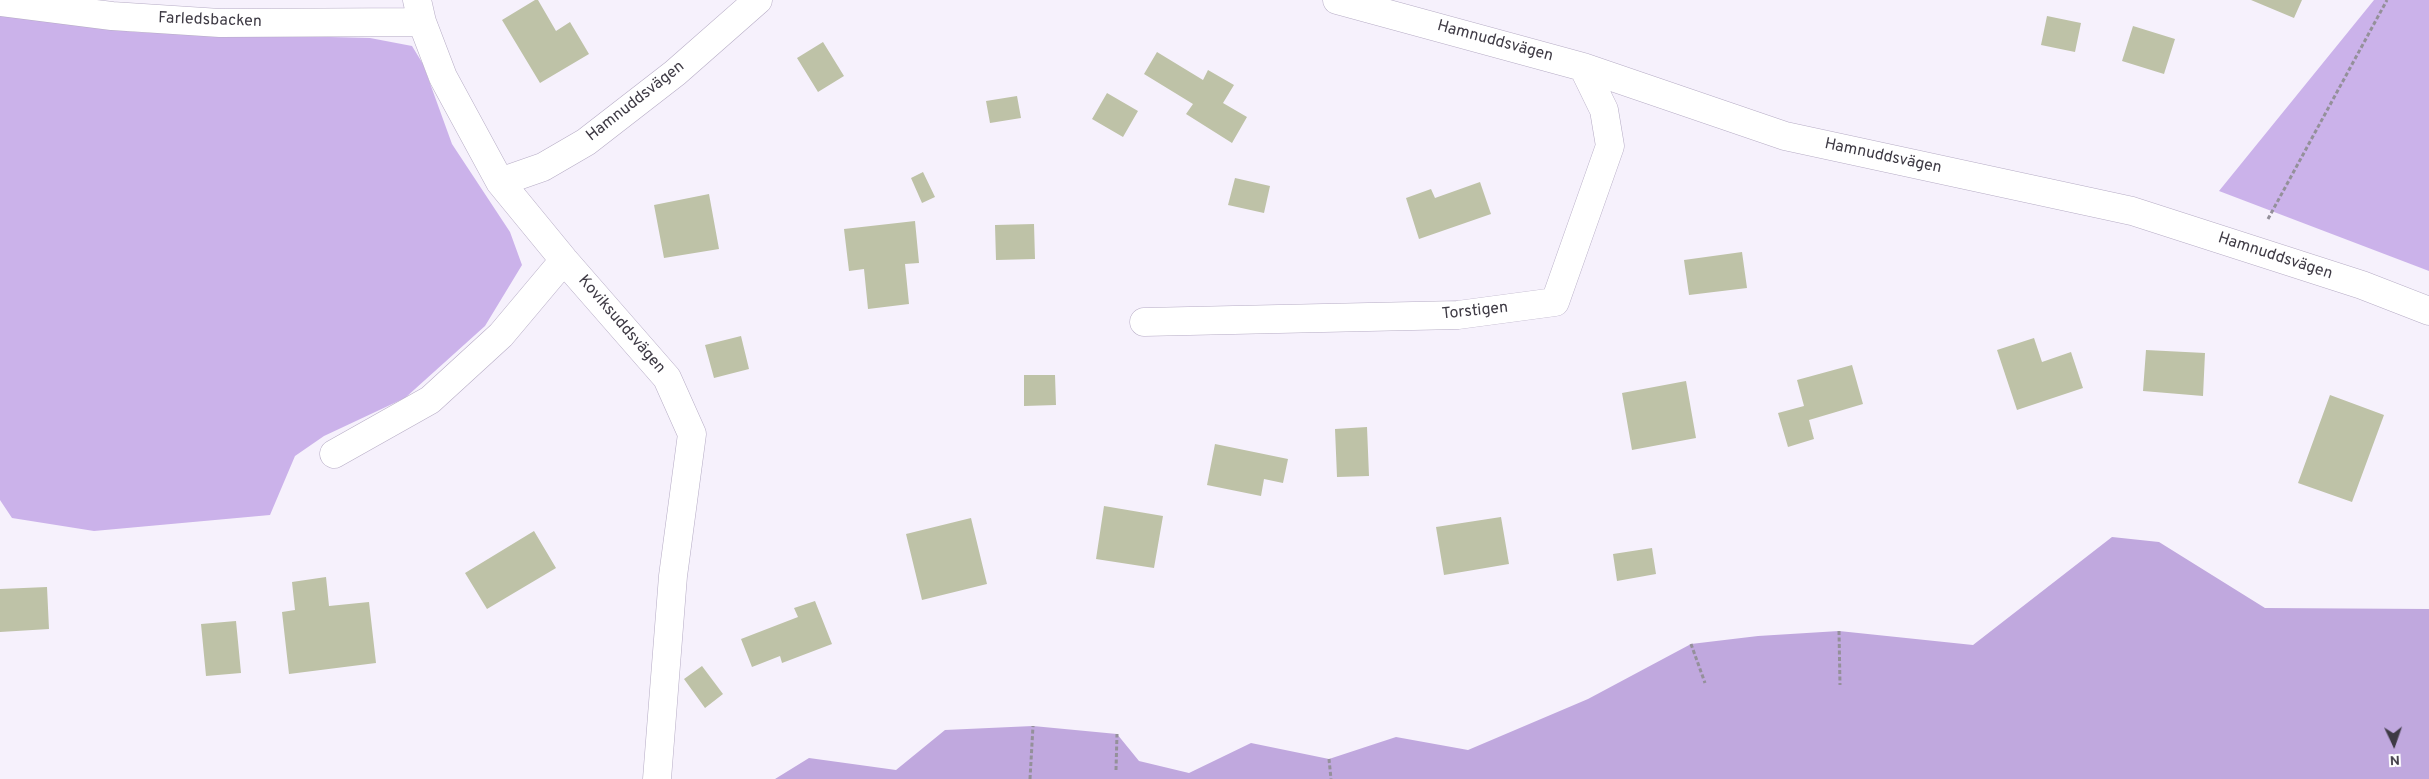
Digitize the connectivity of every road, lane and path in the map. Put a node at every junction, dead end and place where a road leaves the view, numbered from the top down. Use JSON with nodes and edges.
{"nodes":[{"id":1,"x":758,"y":0,"type":"edge"},
{"id":2,"x":1337,"y":0,"type":"edge"},
{"id":3,"x":2387,"y":0,"type":"edge"},
{"id":4,"x":0,"y":2,"type":"edge"},
{"id":5,"x":420,"y":11,"type":"edge"},
{"id":6,"x":1582,"y":66,"type":"junction"},
{"id":7,"x":500,"y":182,"type":"junction"},
{"id":8,"x":2266,"y":224,"type":"dead end"},
{"id":9,"x":564,"y":260,"type":"junction"},
{"id":10,"x":2429,"y":311,"type":"edge"},
{"id":11,"x":1144,"y":322,"type":"dead end"},
{"id":12,"x":334,"y":454,"type":"dead end"},
{"id":13,"x":1839,"y":631,"type":"dead end"},
{"id":14,"x":1690,"y":644,"type":"dead end"},
{"id":15,"x":1705,"y":683,"type":"dead end"},
{"id":16,"x":1840,"y":685,"type":"dead end"},
{"id":17,"x":1033,"y":726,"type":"dead end"},
{"id":18,"x":1117,"y":734,"type":"dead end"},
{"id":19,"x":1329,"y":759,"type":"dead end"},
{"id":20,"x":1116,"y":770,"type":"dead end"},
{"id":21,"x":656,"y":779,"type":"edge"},
{"id":22,"x":1030,"y":779,"type":"edge"},
{"id":23,"x":1331,"y":779,"type":"edge"}],
"edges":[{"from":1,"to":7,"type":"street","name":"Hamnuddsvägen"},
{"from":2,"to":6,"type":"street","name":"Hamnuddsvägen"},
{"from":3,"to":8,"type":"path"},
{"from":4,"to":5,"type":"street","name":"Farledsbacken"},
{"from":5,"to":7,"type":"street","name":"Koviksuddsvägen"},
{"from":6,"to":10,"type":"street","name":"Hamnuddsvägen"},
{"from":6,"to":11,"type":"street","name":"Torstigen"},
{"from":7,"to":9,"type":"street","name":"Koviksuddsvägen"},
{"from":9,"to":12,"type":"street"},
{"from":9,"to":21,"type":"street","name":"Koviksuddsvägen"},
{"from":13,"to":16,"type":"path"},
{"from":14,"to":15,"type":"path"},
{"from":17,"to":22,"type":"path"},
{"from":18,"to":20,"type":"path"},
{"from":19,"to":23,"type":"path"}]}
